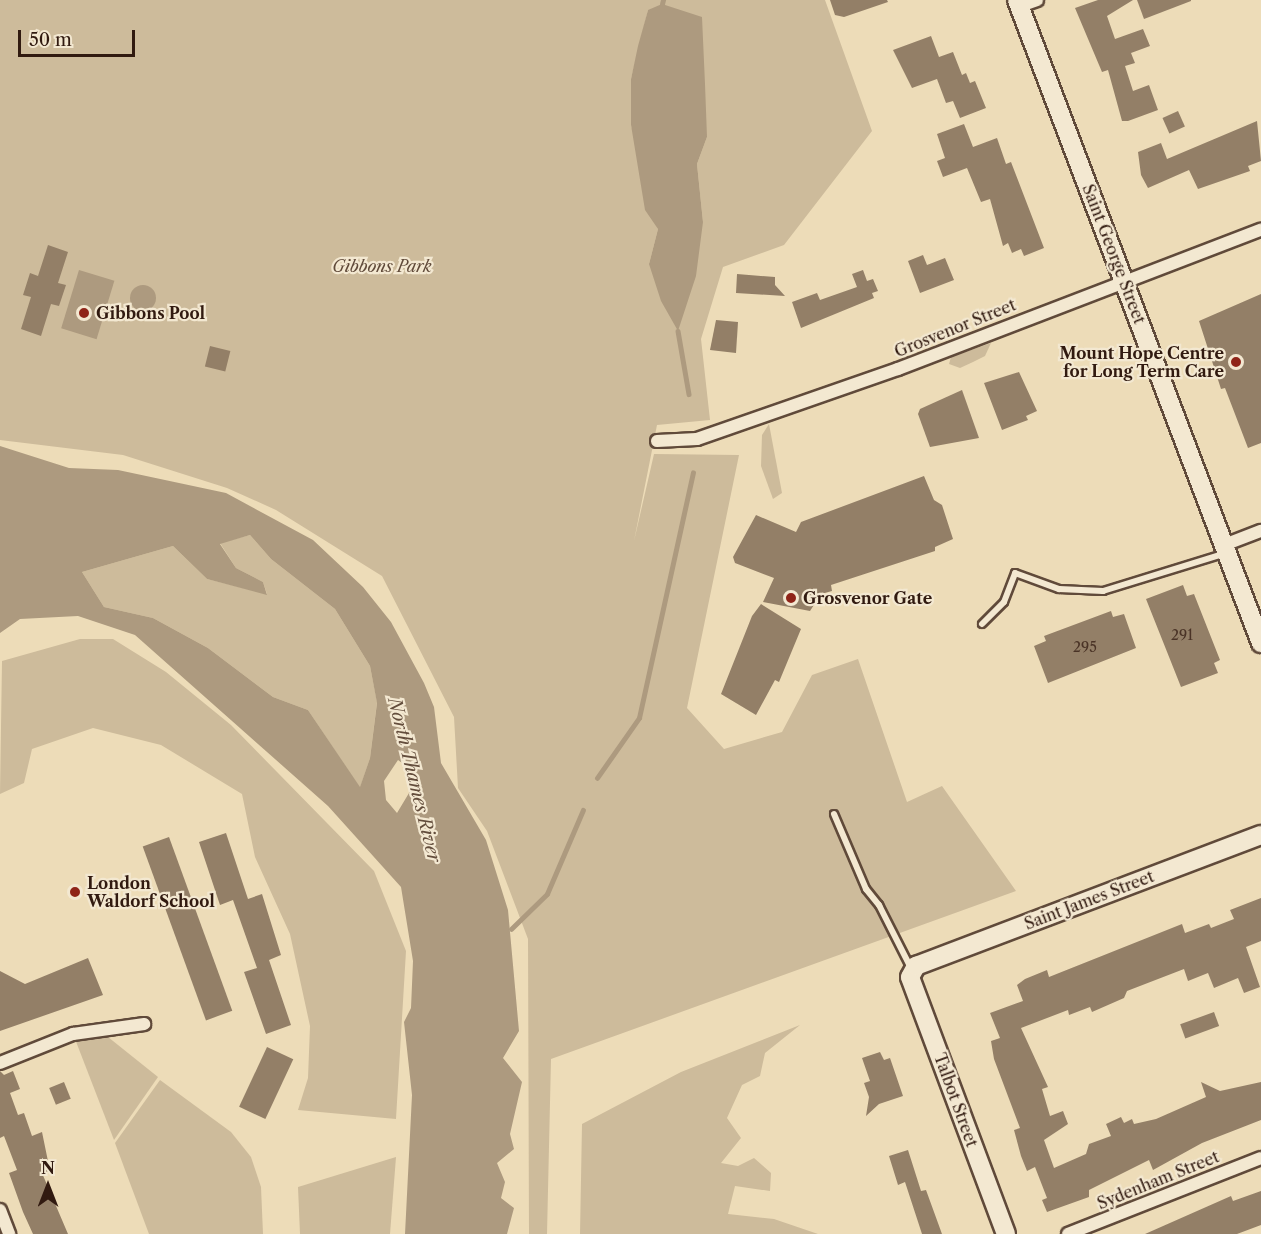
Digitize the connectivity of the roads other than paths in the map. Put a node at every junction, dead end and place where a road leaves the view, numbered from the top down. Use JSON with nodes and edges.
{"nodes":[{"id":1,"x":1025,"y":2,"type":"edge"},
{"id":2,"x":1261,"y":230,"type":"edge"},
{"id":3,"x":1123,"y":280,"type":"junction"},
{"id":4,"x":657,"y":441,"type":"dead end"},
{"id":5,"x":1261,"y":531,"type":"edge"},
{"id":6,"x":1225,"y":549,"type":"junction"},
{"id":7,"x":982,"y":624,"type":"dead end"},
{"id":8,"x":1261,"y":643,"type":"edge"},
{"id":9,"x":834,"y":814,"type":"dead end"},
{"id":10,"x":1261,"y":835,"type":"edge"},
{"id":11,"x":914,"y":969,"type":"junction"},
{"id":12,"x":144,"y":1024,"type":"dead end"},
{"id":13,"x":0,"y":1063,"type":"edge"},
{"id":14,"x":1261,"y":1158,"type":"edge"},
{"id":15,"x":0,"y":1210,"type":"edge"},
{"id":16,"x":9,"y":1234,"type":"edge"},
{"id":17,"x":1006,"y":1234,"type":"edge"},
{"id":18,"x":1068,"y":1234,"type":"edge"}],
"edges":[{"from":1,"to":3,"type":"street","name":"Saint George Street"},
{"from":2,"to":3,"type":"street","name":"Grosvenor Street"},
{"from":3,"to":4,"type":"street","name":"Grosvenor Street"},
{"from":3,"to":6,"type":"street","name":"Saint George Street"},
{"from":5,"to":6,"type":"street"},
{"from":6,"to":7,"type":"lane"},
{"from":6,"to":8,"type":"street","name":"Saint George Street"},
{"from":9,"to":11,"type":"lane"},
{"from":10,"to":11,"type":"street","name":"Saint James Street"},
{"from":11,"to":17,"type":"street","name":"Talbot Street"},
{"from":12,"to":13,"type":"street"},
{"from":14,"to":18,"type":"street","name":"Sydenham Street"},
{"from":15,"to":16,"type":"street"}]}
